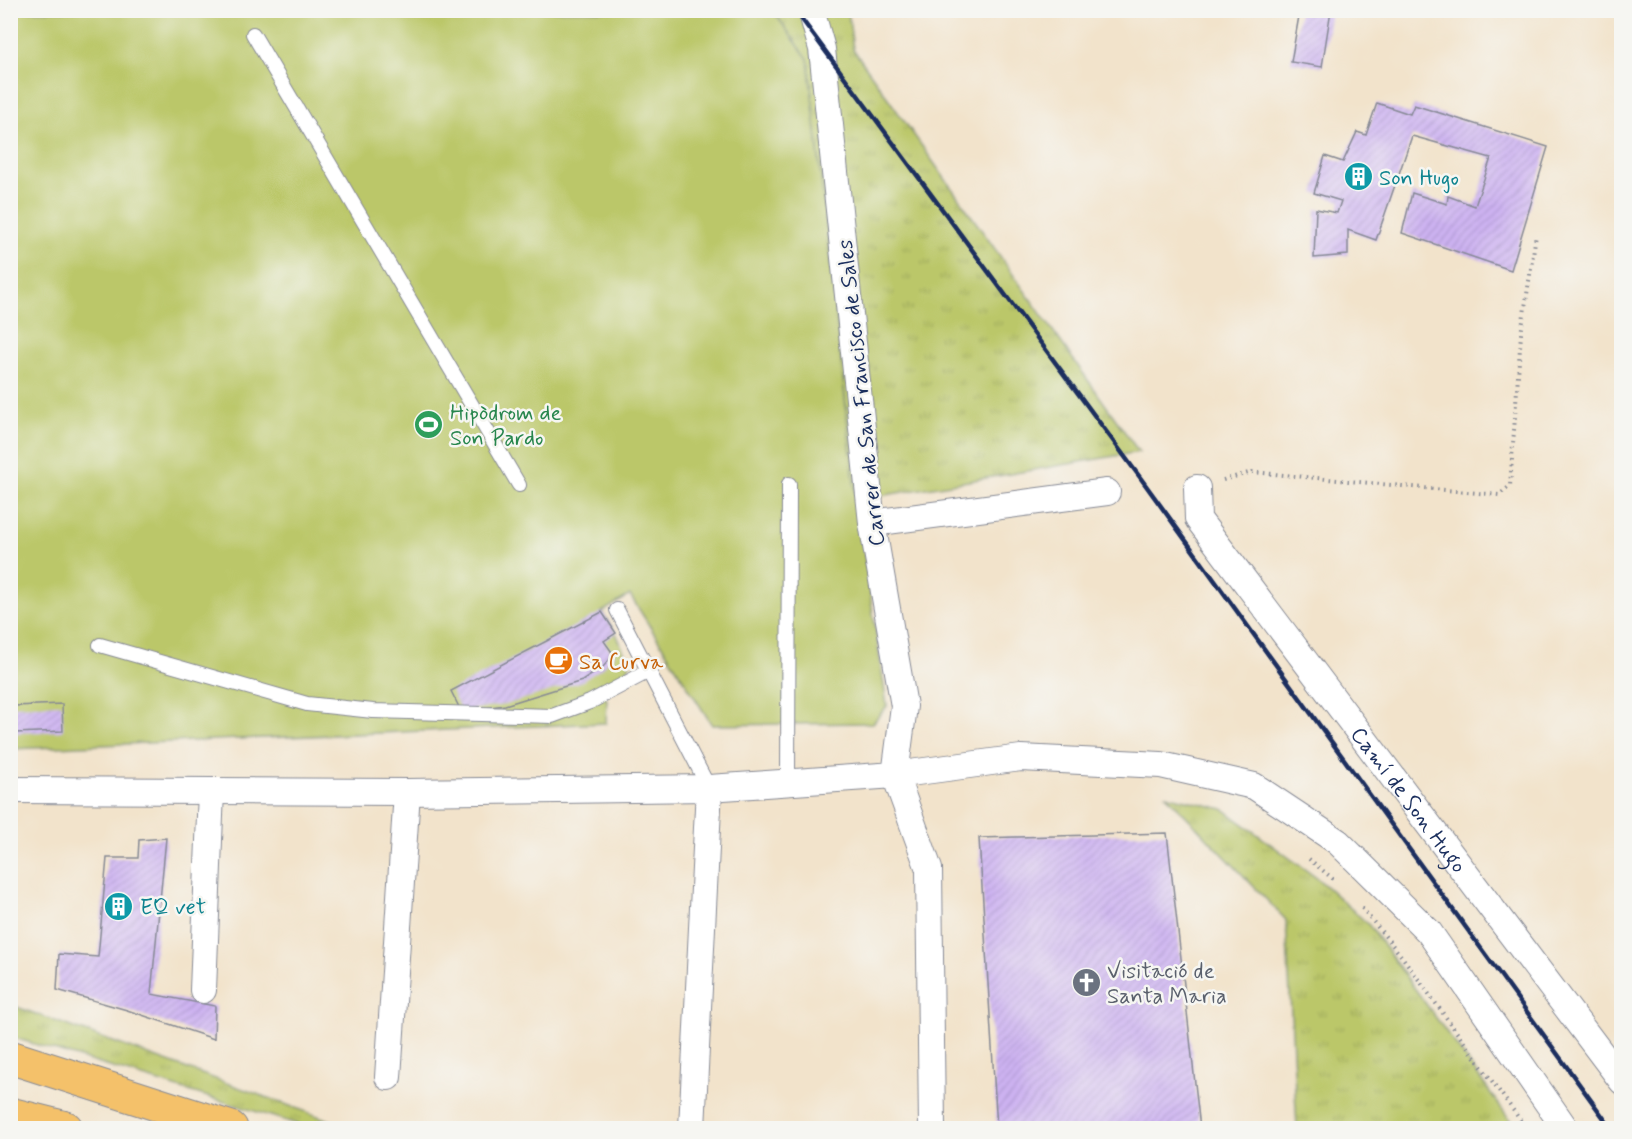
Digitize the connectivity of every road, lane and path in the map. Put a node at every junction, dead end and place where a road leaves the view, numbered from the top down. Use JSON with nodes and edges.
{"nodes":[{"id":1,"x":811,"y":10,"type":"edge"},
{"id":2,"x":253,"y":34,"type":"dead end"},
{"id":3,"x":1536,"y":235,"type":"dead end"},
{"id":4,"x":789,"y":484,"type":"dead end"},
{"id":5,"x":519,"y":485,"type":"dead end"},
{"id":6,"x":1197,"y":488,"type":"joint"},
{"id":7,"x":1107,"y":492,"type":"dead end"},
{"id":8,"x":872,"y":523,"type":"junction"},
{"id":9,"x":617,"y":610,"type":"dead end"},
{"id":10,"x":100,"y":645,"type":"dead end"},
{"id":11,"x":650,"y":670,"type":"junction"},
{"id":12,"x":895,"y":775,"type":"junction"},
{"id":13,"x":788,"y":782,"type":"junction"},
{"id":14,"x":709,"y":788,"type":"junction"},
{"id":15,"x":10,"y":790,"type":"edge"},
{"id":16,"x":211,"y":791,"type":"junction"},
{"id":17,"x":407,"y":792,"type":"junction"},
{"id":18,"x":1308,"y":857,"type":"dead end"},
{"id":19,"x":1338,"y":885,"type":"dead end"},
{"id":20,"x":1359,"y":904,"type":"dead end"},
{"id":21,"x":203,"y":990,"type":"dead end"},
{"id":22,"x":10,"y":1058,"type":"edge"},
{"id":23,"x":388,"y":1077,"type":"dead end"},
{"id":24,"x":1622,"y":1081,"type":"edge"},
{"id":25,"x":10,"y":1114,"type":"edge"},
{"id":26,"x":66,"y":1128,"type":"edge"},
{"id":27,"x":231,"y":1128,"type":"edge"},
{"id":28,"x":692,"y":1128,"type":"edge"},
{"id":29,"x":932,"y":1128,"type":"edge"},
{"id":30,"x":1526,"y":1128,"type":"edge"},
{"id":31,"x":1565,"y":1128,"type":"edge"}],
"edges":[{"from":1,"to":8,"type":"street","name":"Carrer de San Francisco de Sales"},
{"from":2,"to":5,"type":"lane"},
{"from":3,"to":6,"type":"path"},
{"from":4,"to":13,"type":"lane"},
{"from":6,"to":24,"type":"street","name":"Camí de Son Hugo"},
{"from":7,"to":8,"type":"street"},
{"from":8,"to":12,"type":"street","name":"Carrer de San Francisco de Sales"},
{"from":9,"to":11,"type":"lane"},
{"from":10,"to":11,"type":"lane"},
{"from":11,"to":14,"type":"lane"},
{"from":12,"to":13,"type":"street"},
{"from":12,"to":29,"type":"street","name":"Carrer de San Francisco de Sales"},
{"from":12,"to":31,"type":"street"},
{"from":13,"to":14,"type":"street"},
{"from":14,"to":17,"type":"street"},
{"from":14,"to":28,"type":"street"},
{"from":15,"to":16,"type":"street"},
{"from":16,"to":17,"type":"street"},
{"from":16,"to":21,"type":"street"},
{"from":17,"to":23,"type":"street"},
{"from":18,"to":19,"type":"path"},
{"from":20,"to":30,"type":"path"},
{"from":22,"to":27,"type":"highway"},
{"from":25,"to":26,"type":"highway"}]}
